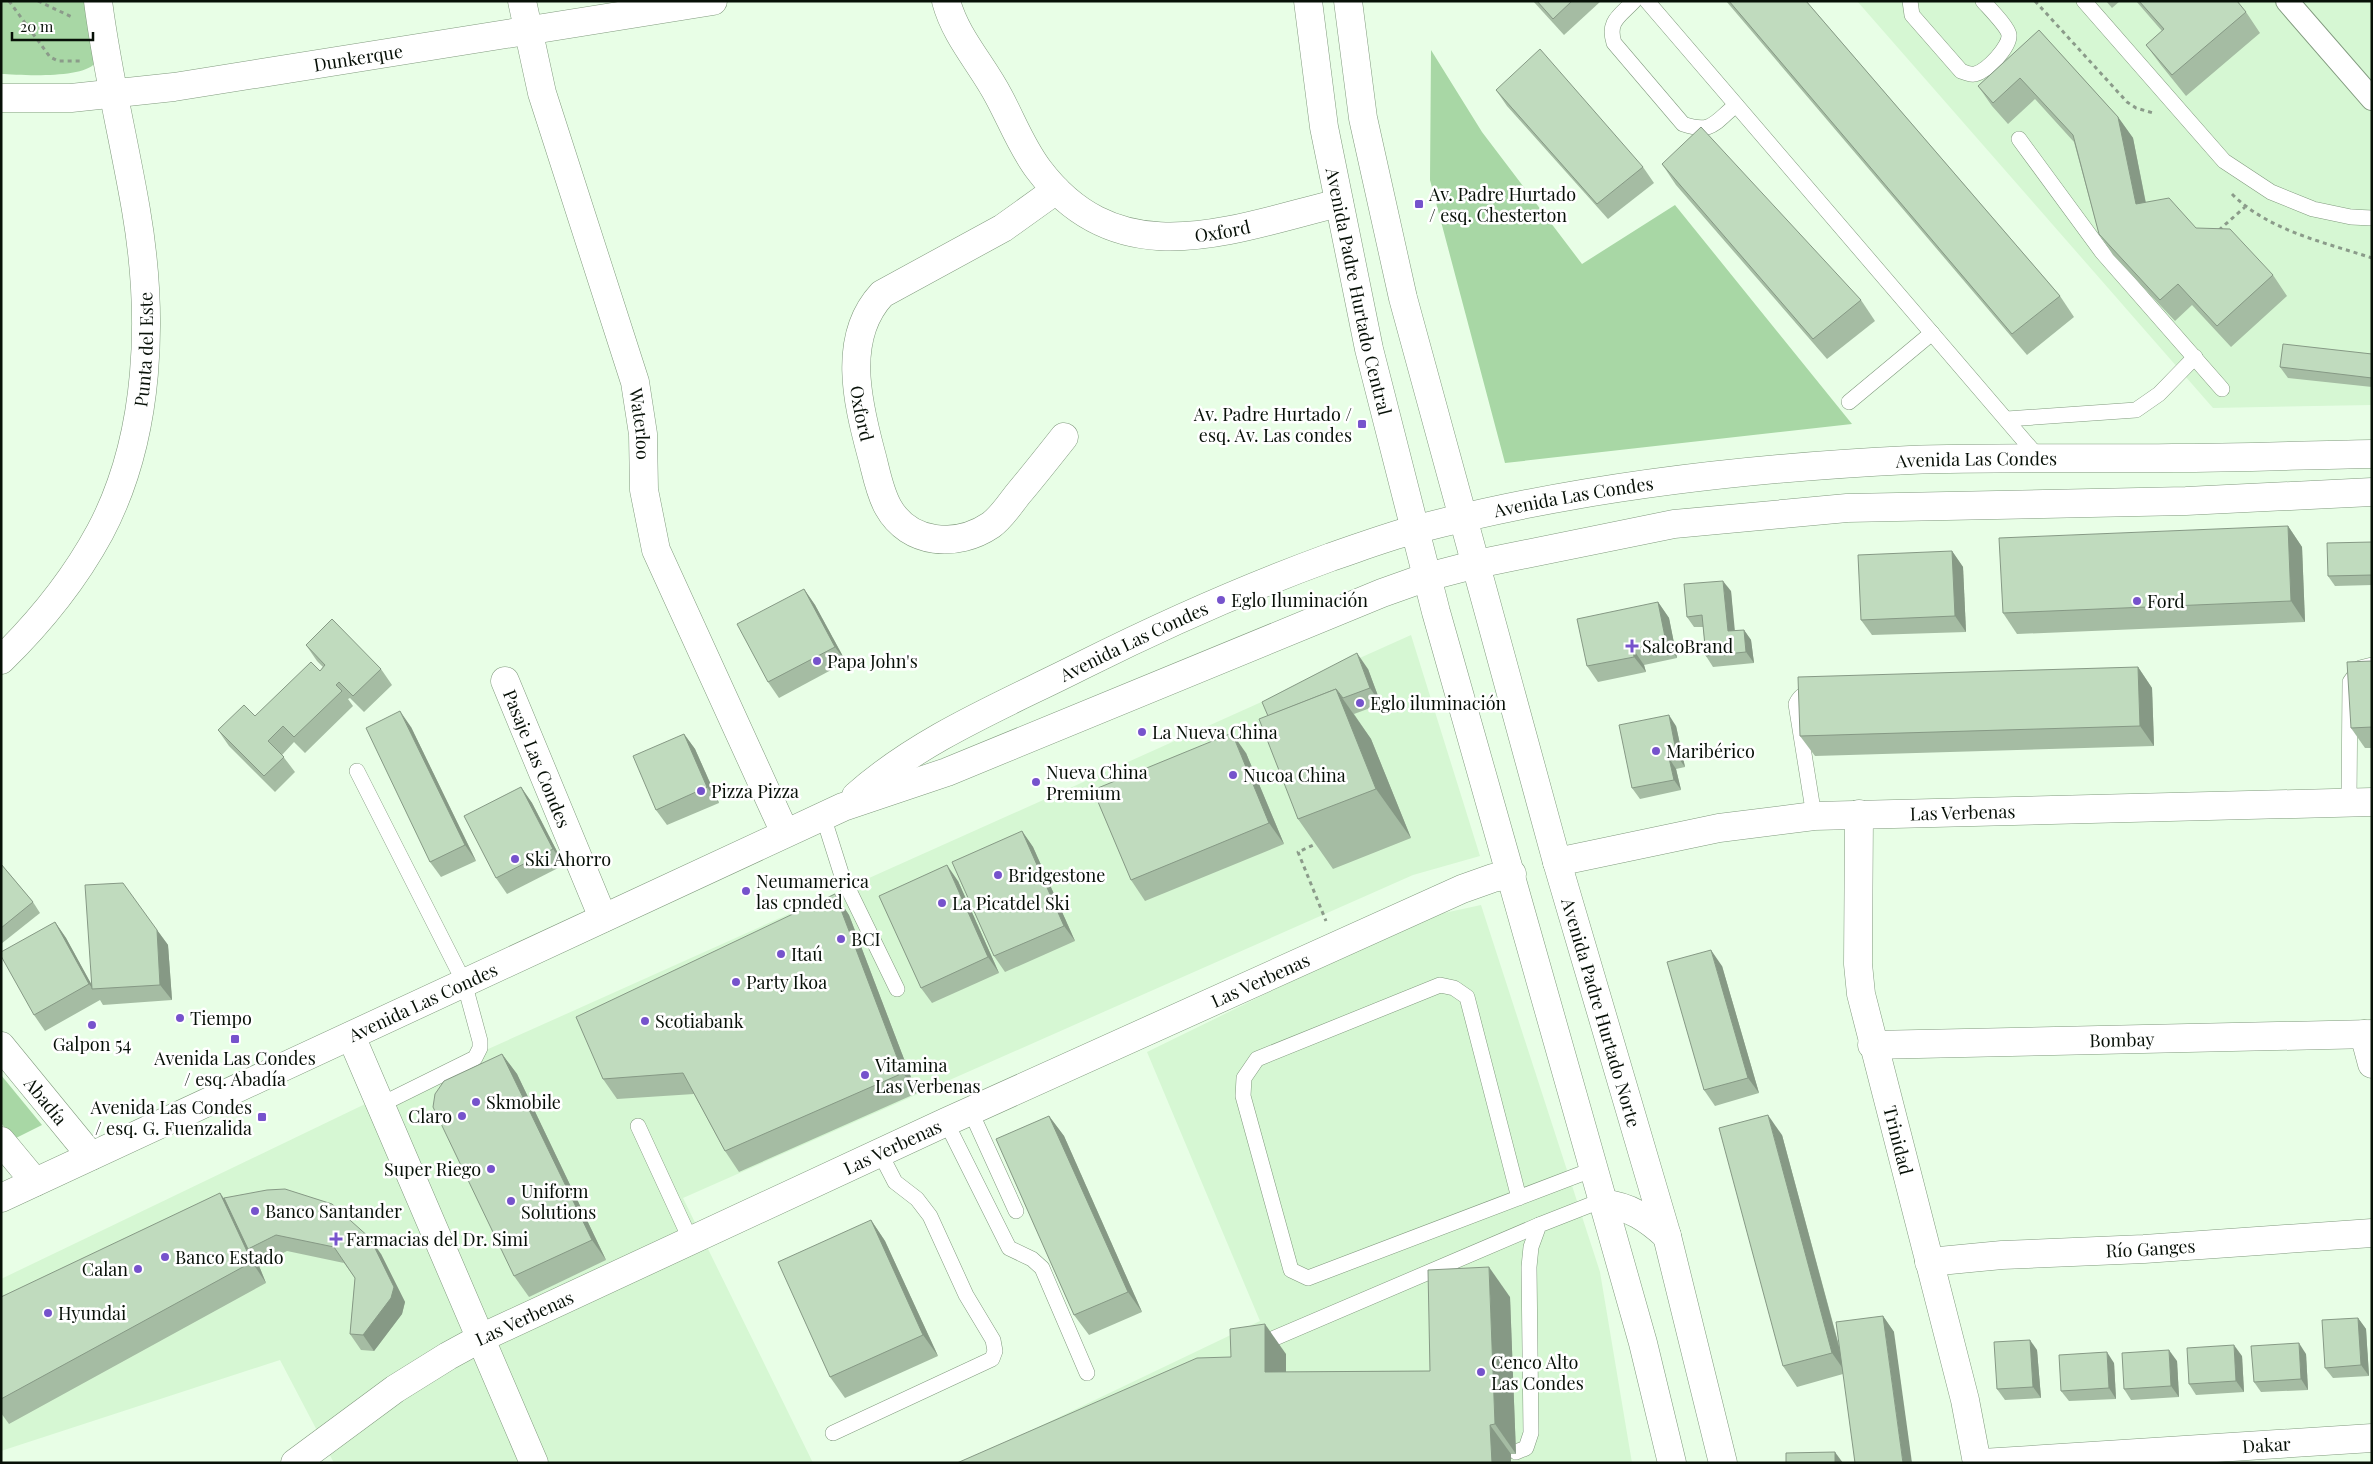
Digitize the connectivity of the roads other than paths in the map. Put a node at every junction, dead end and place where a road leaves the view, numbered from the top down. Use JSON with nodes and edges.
{"nodes":[{"id":1,"x":98,"y":1,"type":"edge"},
{"id":2,"x":522,"y":1,"type":"edge"},
{"id":3,"x":713,"y":1,"type":"edge"},
{"id":4,"x":946,"y":1,"type":"edge"},
{"id":5,"x":1308,"y":1,"type":"edge"},
{"id":6,"x":1348,"y":1,"type":"edge"},
{"id":7,"x":1634,"y":1,"type":"edge"},
{"id":8,"x":1647,"y":1,"type":"edge"},
{"id":9,"x":1910,"y":1,"type":"edge"},
{"id":10,"x":1983,"y":1,"type":"edge"},
{"id":11,"x":2084,"y":1,"type":"edge"},
{"id":12,"x":2287,"y":1,"type":"edge"},
{"id":13,"x":528,"y":31,"type":"junction"},
{"id":14,"x":112,"y":95,"type":"junction"},
{"id":15,"x":1,"y":98,"type":"edge"},
{"id":16,"x":2372,"y":99,"type":"edge"},
{"id":17,"x":1736,"y":105,"type":"junction"},
{"id":18,"x":2019,"y":139,"type":"dead end"},
{"id":19,"x":1056,"y":190,"type":"junction"},
{"id":20,"x":1339,"y":203,"type":"junction"},
{"id":21,"x":2372,"y":218,"type":"edge"},
{"id":22,"x":1932,"y":333,"type":"junction"},
{"id":23,"x":2195,"y":357,"type":"junction"},
{"id":24,"x":2222,"y":389,"type":"dead end"},
{"id":25,"x":1849,"y":402,"type":"dead end"},
{"id":26,"x":2006,"y":419,"type":"junction"},
{"id":27,"x":1064,"y":437,"type":"dead end"},
{"id":28,"x":2372,"y":454,"type":"edge"},
{"id":29,"x":2039,"y":458,"type":"junction"},
{"id":30,"x":2372,"y":492,"type":"edge"},
{"id":31,"x":1465,"y":518,"type":"junction"},
{"id":32,"x":1415,"y":529,"type":"junction"},
{"id":33,"x":1477,"y":564,"type":"junction"},
{"id":34,"x":1427,"y":577,"type":"junction"},
{"id":35,"x":1,"y":660,"type":"edge"},
{"id":36,"x":2372,"y":665,"type":"edge"},
{"id":37,"x":505,"y":682,"type":"dead end"},
{"id":38,"x":1837,"y":690,"type":"edge"},
{"id":39,"x":357,"y":771,"type":"dead end"},
{"id":40,"x":2361,"y":802,"type":"edge"},
{"id":41,"x":833,"y":811,"type":"junction"},
{"id":42,"x":1858,"y":814,"type":"junction"},
{"id":43,"x":1814,"y":816,"type":"junction"},
{"id":44,"x":785,"y":834,"type":"junction"},
{"id":45,"x":1557,"y":862,"type":"junction"},
{"id":46,"x":1512,"y":874,"type":"junction"},
{"id":47,"x":603,"y":918,"type":"junction"},
{"id":48,"x":464,"y":982,"type":"junction"},
{"id":49,"x":897,"y":989,"type":"dead end"},
{"id":50,"x":2368,"y":1034,"type":"edge"},
{"id":51,"x":351,"y":1036,"type":"junction"},
{"id":52,"x":1872,"y":1045,"type":"junction"},
{"id":53,"x":1,"y":1046,"type":"edge"},
{"id":54,"x":2372,"y":1064,"type":"edge"},
{"id":55,"x":382,"y":1104,"type":"junction"},
{"id":56,"x":958,"y":1117,"type":"junction"},
{"id":57,"x":638,"y":1126,"type":"dead end"},
{"id":58,"x":1,"y":1141,"type":"edge"},
{"id":59,"x":880,"y":1153,"type":"junction"},
{"id":60,"x":91,"y":1156,"type":"junction"},
{"id":61,"x":1594,"y":1169,"type":"junction"},
{"id":62,"x":35,"y":1182,"type":"junction"},
{"id":63,"x":1,"y":1198,"type":"edge"},
{"id":64,"x":1519,"y":1198,"type":"junction"},
{"id":65,"x":1604,"y":1204,"type":"junction"},
{"id":66,"x":1016,"y":1212,"type":"edge"},
{"id":67,"x":1539,"y":1224,"type":"junction"},
{"id":68,"x":2372,"y":1233,"type":"edge"},
{"id":69,"x":1667,"y":1236,"type":"junction"},
{"id":70,"x":690,"y":1241,"type":"junction"},
{"id":71,"x":1929,"y":1262,"type":"junction"},
{"id":72,"x":481,"y":1338,"type":"junction"},
{"id":73,"x":1246,"y":1350,"type":"edge"},
{"id":74,"x":1087,"y":1373,"type":"dead end"},
{"id":75,"x":833,"y":1433,"type":"dead end"},
{"id":76,"x":2372,"y":1438,"type":"edge"},
{"id":77,"x":1516,"y":1452,"type":"dead end"},
{"id":78,"x":295,"y":1463,"type":"edge"},
{"id":79,"x":534,"y":1463,"type":"edge"},
{"id":80,"x":1672,"y":1463,"type":"edge"},
{"id":81,"x":1723,"y":1463,"type":"edge"},
{"id":82,"x":1977,"y":1463,"type":"edge"},
{"id":83,"x":1982,"y":1463,"type":"edge"}],
"edges":[{"from":1,"to":14,"type":"street","name":"Punta del Este"},
{"from":2,"to":13,"type":"street","name":"Waterloo"},
{"from":3,"to":13,"type":"street","name":"Dunkerque"},
{"from":4,"to":19,"type":"street","name":"Oxford"},
{"from":5,"to":20,"type":"street","name":"Avenida Padre Hurtado Central"},
{"from":6,"to":31,"type":"street"},
{"from":7,"to":17,"type":"lane"},
{"from":8,"to":17,"type":"lane"},
{"from":9,"to":10,"type":"lane"},
{"from":11,"to":21,"type":"lane"},
{"from":12,"to":16,"type":"street"},
{"from":13,"to":14,"type":"street","name":"Dunkerque"},
{"from":13,"to":44,"type":"street","name":"Waterloo"},
{"from":14,"to":15,"type":"street","name":"Dunkerque"},
{"from":14,"to":35,"type":"street","name":"Punta del Este"},
{"from":17,"to":22,"type":"lane"},
{"from":18,"to":23,"type":"lane"},
{"from":19,"to":20,"type":"street","name":"Oxford"},
{"from":19,"to":27,"type":"street","name":"Oxford"},
{"from":20,"to":32,"type":"street","name":"Avenida Padre Hurtado Central"},
{"from":22,"to":25,"type":"lane"},
{"from":22,"to":26,"type":"lane"},
{"from":23,"to":24,"type":"lane"},
{"from":23,"to":26,"type":"lane"},
{"from":26,"to":29,"type":"lane"},
{"from":28,"to":29,"type":"street","name":"Avenida Las Condes"},
{"from":29,"to":31,"type":"street","name":"Avenida Las Condes"},
{"from":30,"to":33,"type":"street","name":"Avenida Las Condes"},
{"from":31,"to":32,"type":"street","name":"Avenida Las Condes"},
{"from":31,"to":33,"type":"street"},
{"from":32,"to":34,"type":"street","name":"Avenida Padre Hurtado Central"},
{"from":32,"to":41,"type":"street","name":"Avenida Las Condes"},
{"from":33,"to":34,"type":"street","name":"Avenida Las Condes"},
{"from":33,"to":45,"type":"street","name":"Avenida Padre Hurtado Norte"},
{"from":34,"to":41,"type":"street","name":"Avenida Las Condes"},
{"from":34,"to":46,"type":"street"},
{"from":36,"to":40,"type":"lane"},
{"from":37,"to":47,"type":"street","name":"Pasaje Las Condes"},
{"from":38,"to":43,"type":"lane"},
{"from":39,"to":48,"type":"lane"},
{"from":40,"to":42,"type":"street","name":"Las Verbenas"},
{"from":41,"to":44,"type":"street","name":"Avenida Las Condes"},
{"from":41,"to":49,"type":"lane"},
{"from":42,"to":43,"type":"street","name":"Las Verbenas"},
{"from":42,"to":52,"type":"street","name":"Trinidad"},
{"from":43,"to":45,"type":"street","name":"Las Verbenas"},
{"from":44,"to":47,"type":"street","name":"Avenida Las Condes"},
{"from":45,"to":69,"type":"street","name":"Avenida Padre Hurtado Norte"},
{"from":46,"to":56,"type":"street","name":"Las Verbenas"},
{"from":46,"to":61,"type":"street"},
{"from":47,"to":48,"type":"street","name":"Avenida Las Condes"},
{"from":48,"to":51,"type":"street","name":"Avenida Las Condes"},
{"from":48,"to":55,"type":"lane"},
{"from":50,"to":52,"type":"street","name":"Bombay"},
{"from":50,"to":54,"type":"street"},
{"from":51,"to":55,"type":"street"},
{"from":51,"to":60,"type":"street","name":"Avenida Las Condes"},
{"from":52,"to":71,"type":"street","name":"Trinidad"},
{"from":53,"to":60,"type":"street","name":"Abadía"},
{"from":55,"to":72,"type":"street"},
{"from":56,"to":59,"type":"street","name":"Las Verbenas"},
{"from":56,"to":66,"type":"lane"},
{"from":56,"to":74,"type":"lane"},
{"from":57,"to":70,"type":"lane"},
{"from":58,"to":62,"type":"street"},
{"from":59,"to":70,"type":"street","name":"Las Verbenas"},
{"from":59,"to":75,"type":"lane"},
{"from":60,"to":62,"type":"street","name":"Avenida Las Condes"},
{"from":61,"to":64,"type":"lane"},
{"from":61,"to":65,"type":"street"},
{"from":62,"to":63,"type":"street","name":"Avenida Las Condes"},
{"from":64,"to":64,"type":"lane"},
{"from":65,"to":67,"type":"lane"},
{"from":65,"to":69,"type":"street"},
{"from":65,"to":80,"type":"street"},
{"from":67,"to":73,"type":"lane"},
{"from":67,"to":77,"type":"lane"},
{"from":68,"to":71,"type":"street","name":"Río Ganges"},
{"from":69,"to":81,"type":"street","name":"Avenida Padre Hurtado Norte"},
{"from":70,"to":72,"type":"street","name":"Las Verbenas"},
{"from":71,"to":82,"type":"street","name":"Trinidad"},
{"from":72,"to":78,"type":"street","name":"Las Verbenas"},
{"from":72,"to":79,"type":"street"},
{"from":76,"to":83,"type":"street","name":"Dakar"}]}
